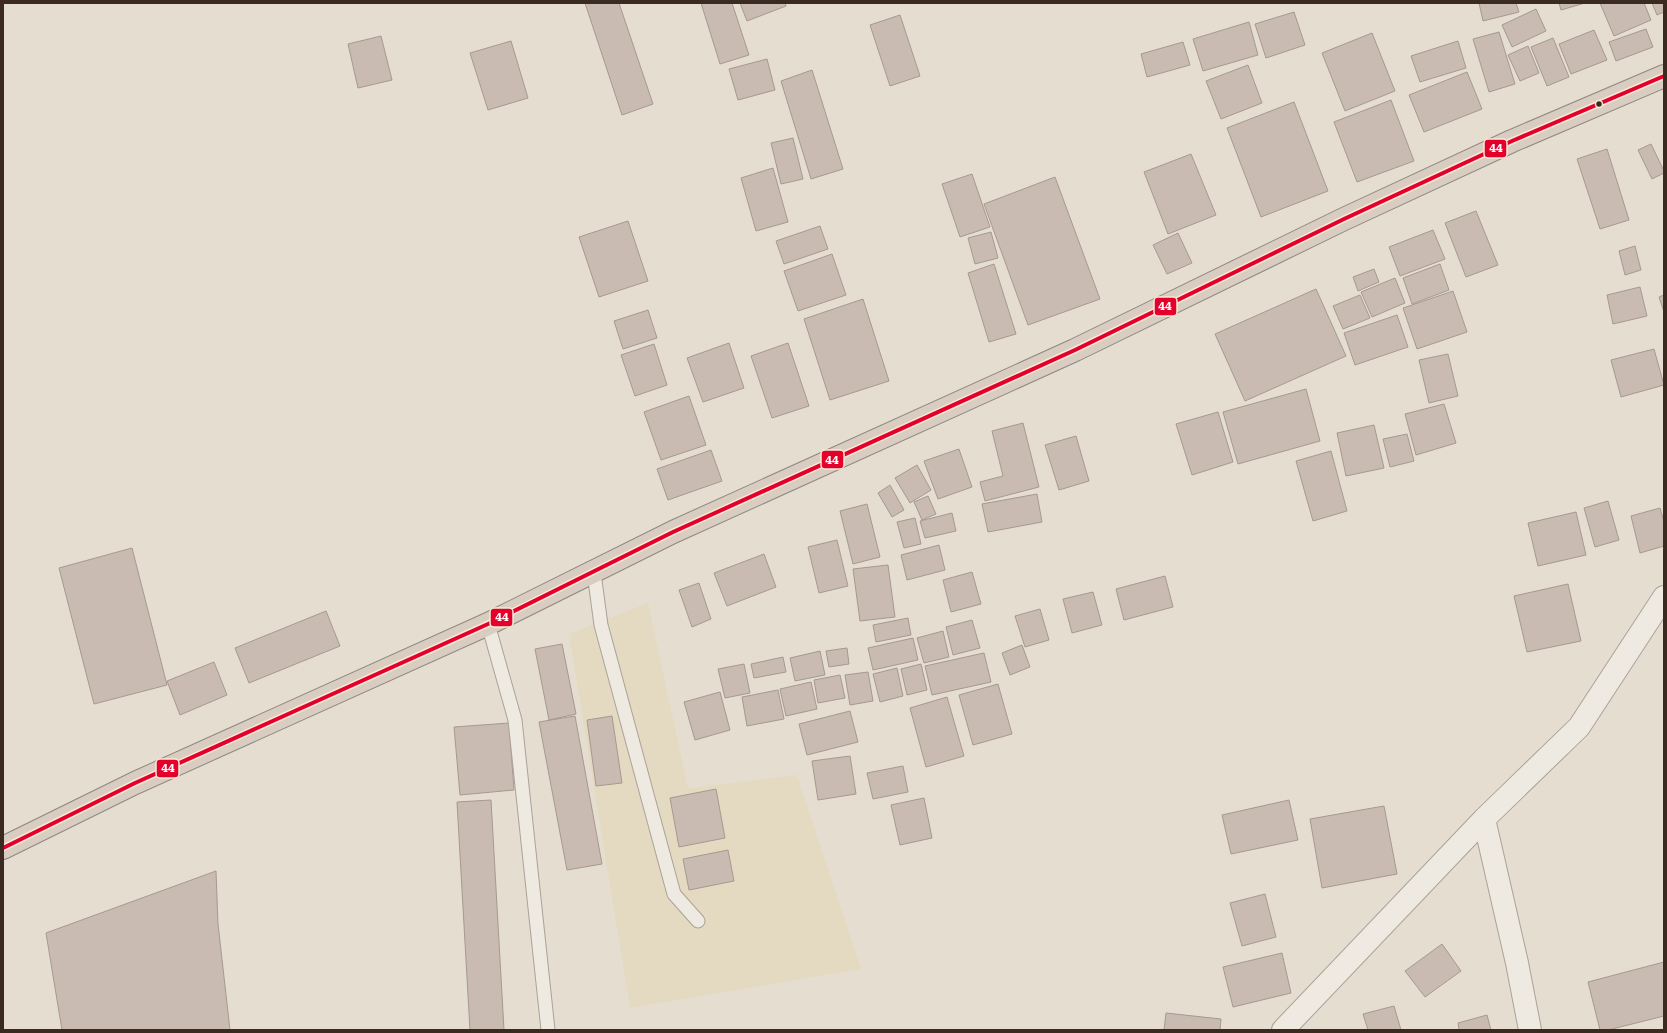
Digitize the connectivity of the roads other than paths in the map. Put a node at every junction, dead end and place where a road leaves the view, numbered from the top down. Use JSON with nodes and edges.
{"nodes":[{"id":1,"x":1664,"y":76,"type":"edge"},
{"id":2,"x":594,"y":572,"type":"junction"},
{"id":3,"x":1664,"y":597,"type":"edge"},
{"id":4,"x":488,"y":624,"type":"junction"},
{"id":5,"x":1484,"y":819,"type":"junction"},
{"id":6,"x":3,"y":848,"type":"edge"},
{"id":7,"x":698,"y":921,"type":"dead end"},
{"id":8,"x":548,"y":1030,"type":"edge"},
{"id":9,"x":1282,"y":1030,"type":"edge"},
{"id":10,"x":1530,"y":1030,"type":"edge"}],
"edges":[{"from":1,"to":2,"type":"highway"},
{"from":2,"to":4,"type":"highway"},
{"from":2,"to":7,"type":"lane"},
{"from":3,"to":5,"type":"street"},
{"from":4,"to":6,"type":"highway"},
{"from":4,"to":8,"type":"lane"},
{"from":5,"to":9,"type":"street"},
{"from":5,"to":10,"type":"street"}]}
